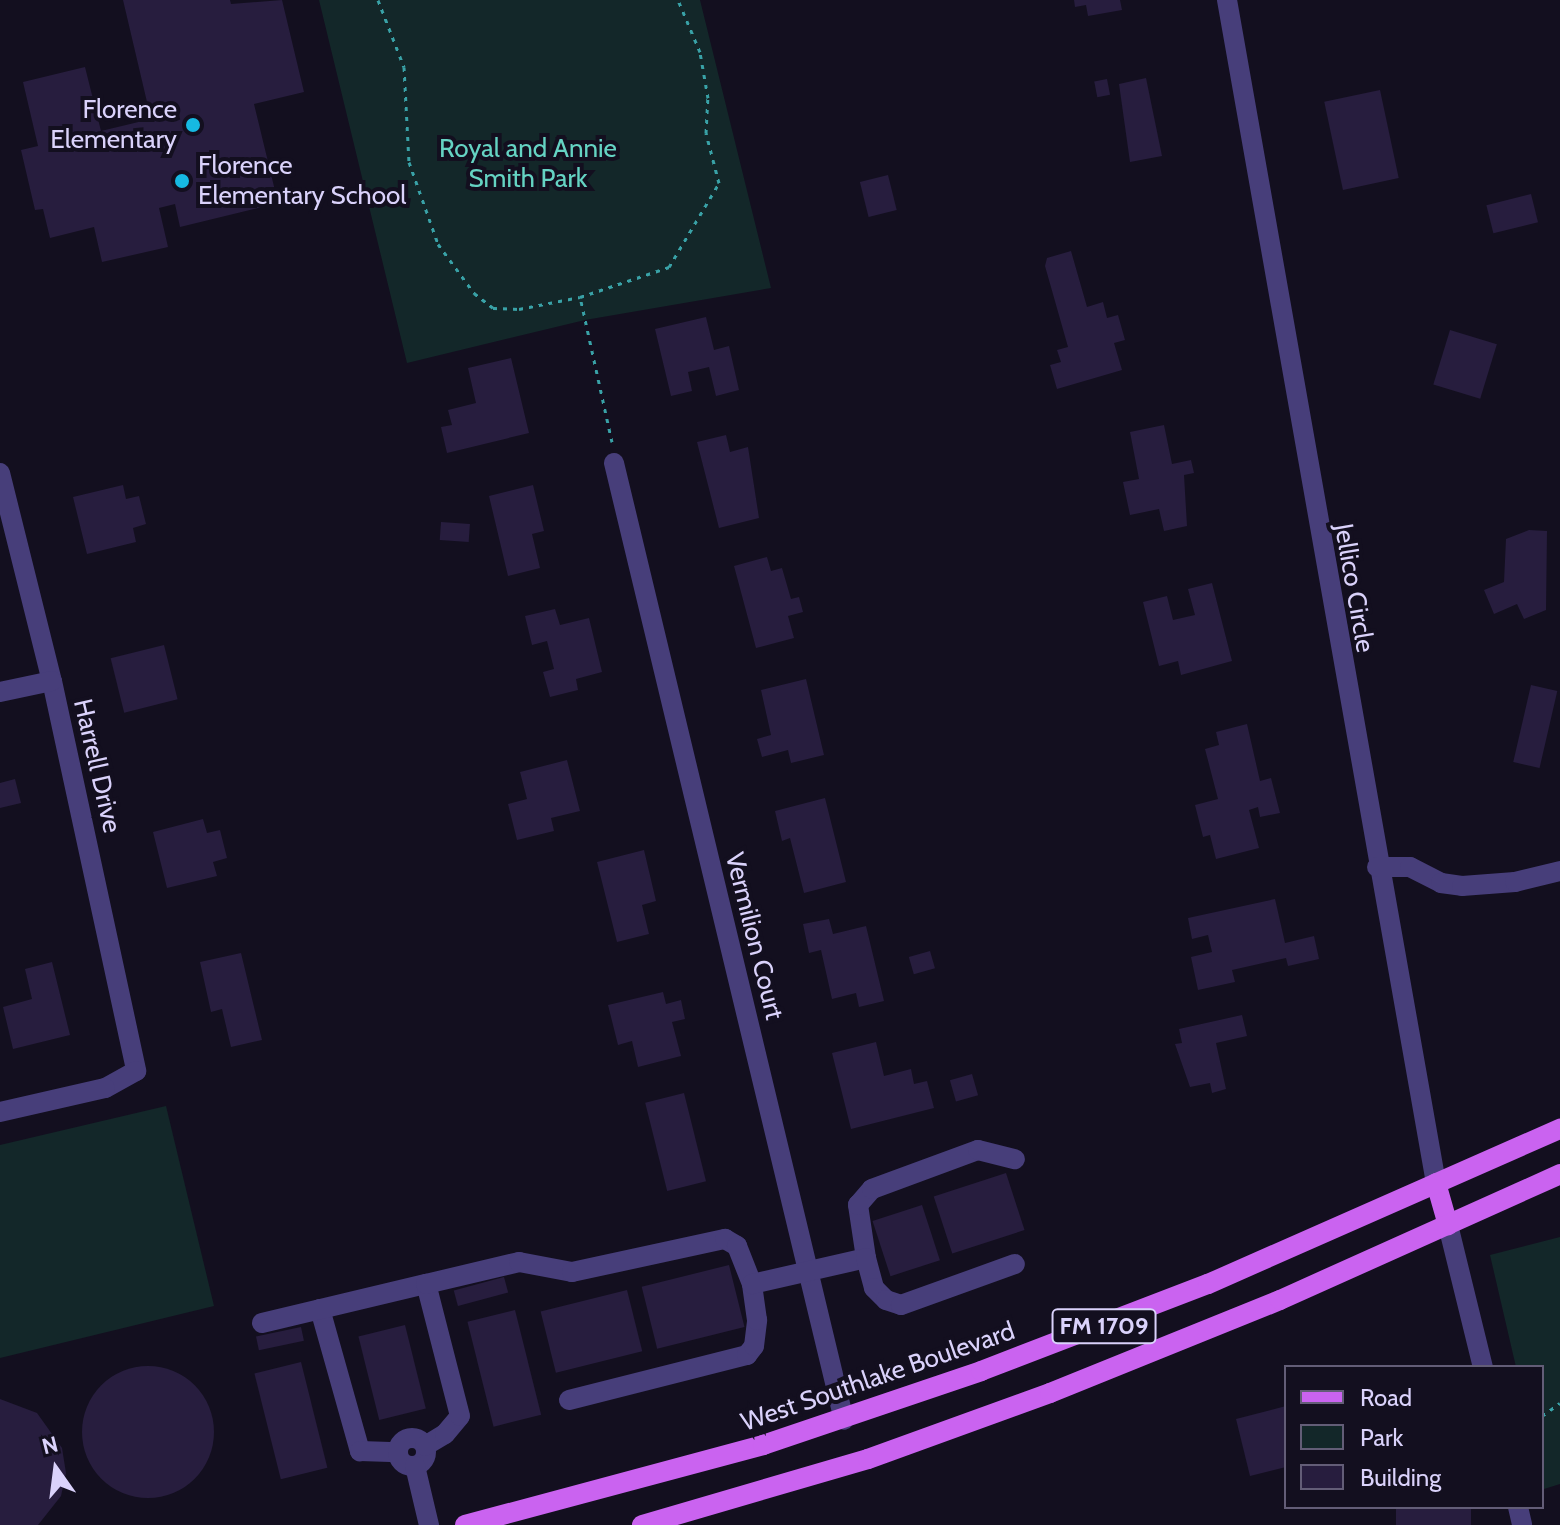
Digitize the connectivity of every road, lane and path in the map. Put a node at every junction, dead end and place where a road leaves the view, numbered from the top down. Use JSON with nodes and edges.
{"nodes":[{"id":1,"x":378,"y":0,"type":"edge"},
{"id":2,"x":678,"y":0,"type":"edge"},
{"id":3,"x":1227,"y":0,"type":"edge"},
{"id":4,"x":580,"y":297,"type":"junction"},
{"id":5,"x":614,"y":463,"type":"joint"},
{"id":6,"x":0,"y":473,"type":"edge"},
{"id":7,"x":52,"y":681,"type":"junction"},
{"id":8,"x":0,"y":692,"type":"edge"},
{"id":9,"x":1377,"y":867,"type":"junction"},
{"id":10,"x":1560,"y":871,"type":"edge"},
{"id":11,"x":0,"y":1112,"type":"edge"},
{"id":12,"x":1560,"y":1129,"type":"edge"},
{"id":13,"x":1015,"y":1159,"type":"dead end"},
{"id":14,"x":1560,"y":1174,"type":"edge"},
{"id":15,"x":1436,"y":1183,"type":"junction"},
{"id":16,"x":1448,"y":1225,"type":"junction"},
{"id":17,"x":866,"y":1258,"type":"junction"},
{"id":18,"x":1015,"y":1264,"type":"dead end"},
{"id":19,"x":809,"y":1271,"type":"junction"},
{"id":20,"x":426,"y":1284,"type":"junction"},
{"id":21,"x":752,"y":1284,"type":"junction"},
{"id":22,"x":320,"y":1309,"type":"junction"},
{"id":23,"x":262,"y":1323,"type":"dead end"},
{"id":24,"x":1483,"y":1365,"type":"edge"},
{"id":25,"x":569,"y":1400,"type":"dead end"},
{"id":26,"x":844,"y":1420,"type":"junction"},
{"id":27,"x":425,"y":1446,"type":"junction"},
{"id":28,"x":398,"y":1452,"type":"junction"},
{"id":29,"x":415,"y":1466,"type":"junction"},
{"id":30,"x":429,"y":1525,"type":"edge"},
{"id":31,"x":465,"y":1525,"type":"edge"},
{"id":32,"x":642,"y":1525,"type":"edge"}],
"edges":[{"from":1,"to":4,"type":"path"},
{"from":2,"to":4,"type":"path"},
{"from":3,"to":9,"type":"street","name":"Jellico Circle"},
{"from":4,"to":5,"type":"path"},
{"from":5,"to":19,"type":"street","name":"Vermilion Court"},
{"from":6,"to":7,"type":"street","name":"Harrell Drive"},
{"from":7,"to":8,"type":"street"},
{"from":7,"to":11,"type":"street","name":"Harrell Drive"},
{"from":9,"to":10,"type":"street"},
{"from":9,"to":15,"type":"street","name":"Jellico Circle"},
{"from":12,"to":15,"type":"main road","name":"West Southlake Boulevard","number":"FM 1709"},
{"from":13,"to":17,"type":"street"},
{"from":14,"to":16,"type":"main road","number":"FM 1709"},
{"from":15,"to":16,"type":"main road"},
{"from":15,"to":26,"type":"main road","name":"West Southlake Boulevard","number":"FM 1709"},
{"from":16,"to":24,"type":"street"},
{"from":16,"to":32,"type":"main road","number":"FM 1709"},
{"from":17,"to":18,"type":"street"},
{"from":17,"to":19,"type":"street"},
{"from":19,"to":21,"type":"street"},
{"from":19,"to":26,"type":"street","name":"Vermilion Court"},
{"from":20,"to":21,"type":"street"},
{"from":20,"to":22,"type":"street"},
{"from":20,"to":27,"type":"street"},
{"from":21,"to":25,"type":"street"},
{"from":22,"to":23,"type":"street"},
{"from":22,"to":28,"type":"street"},
{"from":26,"to":31,"type":"main road","name":"West Southlake Boulevard","number":"FM 1709"},
{"from":27,"to":28,"type":"street"},
{"from":27,"to":29,"type":"street"},
{"from":28,"to":29,"type":"street"},
{"from":29,"to":30,"type":"street"}]}
